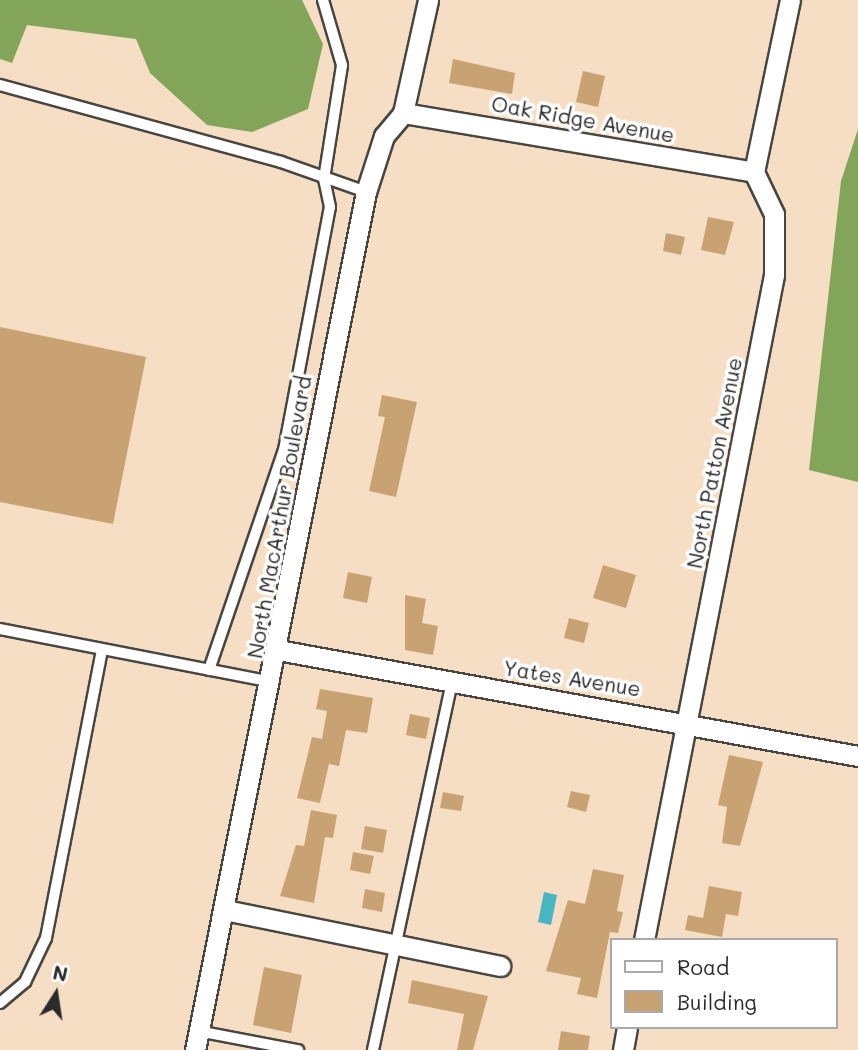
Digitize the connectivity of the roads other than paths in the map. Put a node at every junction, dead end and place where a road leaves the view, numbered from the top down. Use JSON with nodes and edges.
{"nodes":[{"id":1,"x":323,"y":0,"type":"edge"},
{"id":2,"x":428,"y":0,"type":"edge"},
{"id":3,"x":790,"y":0,"type":"edge"},
{"id":4,"x":0,"y":85,"type":"edge"},
{"id":5,"x":403,"y":113,"type":"junction"},
{"id":6,"x":754,"y":173,"type":"junction"},
{"id":7,"x":324,"y":179,"type":"junction"},
{"id":8,"x":366,"y":192,"type":"junction"},
{"id":9,"x":0,"y":629,"type":"edge"},
{"id":10,"x":102,"y":649,"type":"junction"},
{"id":11,"x":278,"y":650,"type":"junction"},
{"id":12,"x":209,"y":670,"type":"junction"},
{"id":13,"x":272,"y":682,"type":"junction"},
{"id":14,"x":452,"y":682,"type":"junction"},
{"id":15,"x":686,"y":720,"type":"junction"},
{"id":16,"x":858,"y":756,"type":"edge"},
{"id":17,"x":225,"y":910,"type":"junction"},
{"id":18,"x":644,"y":938,"type":"edge"},
{"id":19,"x":396,"y":944,"type":"junction"},
{"id":20,"x":500,"y":966,"type":"dead end"},
{"id":21,"x":0,"y":1003,"type":"edge"},
{"id":22,"x":627,"y":1029,"type":"edge"},
{"id":23,"x":196,"y":1040,"type":"edge"},
{"id":24,"x":298,"y":1050,"type":"edge"},
{"id":25,"x":373,"y":1050,"type":"edge"},
{"id":26,"x":623,"y":1050,"type":"edge"}],
"edges":[{"from":1,"to":7,"type":"lane"},
{"from":2,"to":5,"type":"street","name":"North MacArthur Boulevard"},
{"from":3,"to":6,"type":"street"},
{"from":4,"to":7,"type":"lane"},
{"from":5,"to":6,"type":"street","name":"Oak Ridge Avenue"},
{"from":5,"to":8,"type":"street","name":"North MacArthur Boulevard"},
{"from":6,"to":15,"type":"street","name":"North Patton Avenue"},
{"from":7,"to":8,"type":"lane"},
{"from":7,"to":12,"type":"lane"},
{"from":8,"to":11,"type":"street","name":"North MacArthur Boulevard"},
{"from":9,"to":10,"type":"lane"},
{"from":10,"to":12,"type":"lane"},
{"from":10,"to":21,"type":"lane"},
{"from":11,"to":13,"type":"street","name":"North MacArthur Boulevard"},
{"from":11,"to":14,"type":"street","name":"Yates Avenue"},
{"from":12,"to":13,"type":"lane"},
{"from":13,"to":17,"type":"street","name":"North MacArthur Boulevard"},
{"from":14,"to":15,"type":"street","name":"Yates Avenue"},
{"from":14,"to":19,"type":"lane"},
{"from":15,"to":16,"type":"street","name":"Yates Avenue"},
{"from":15,"to":18,"type":"street","name":"North Patton Avenue"},
{"from":17,"to":19,"type":"street"},
{"from":17,"to":23,"type":"street","name":"North MacArthur Boulevard"},
{"from":19,"to":20,"type":"street"},
{"from":19,"to":25,"type":"lane"},
{"from":22,"to":26,"type":"street"},
{"from":23,"to":24,"type":"lane"}]}
